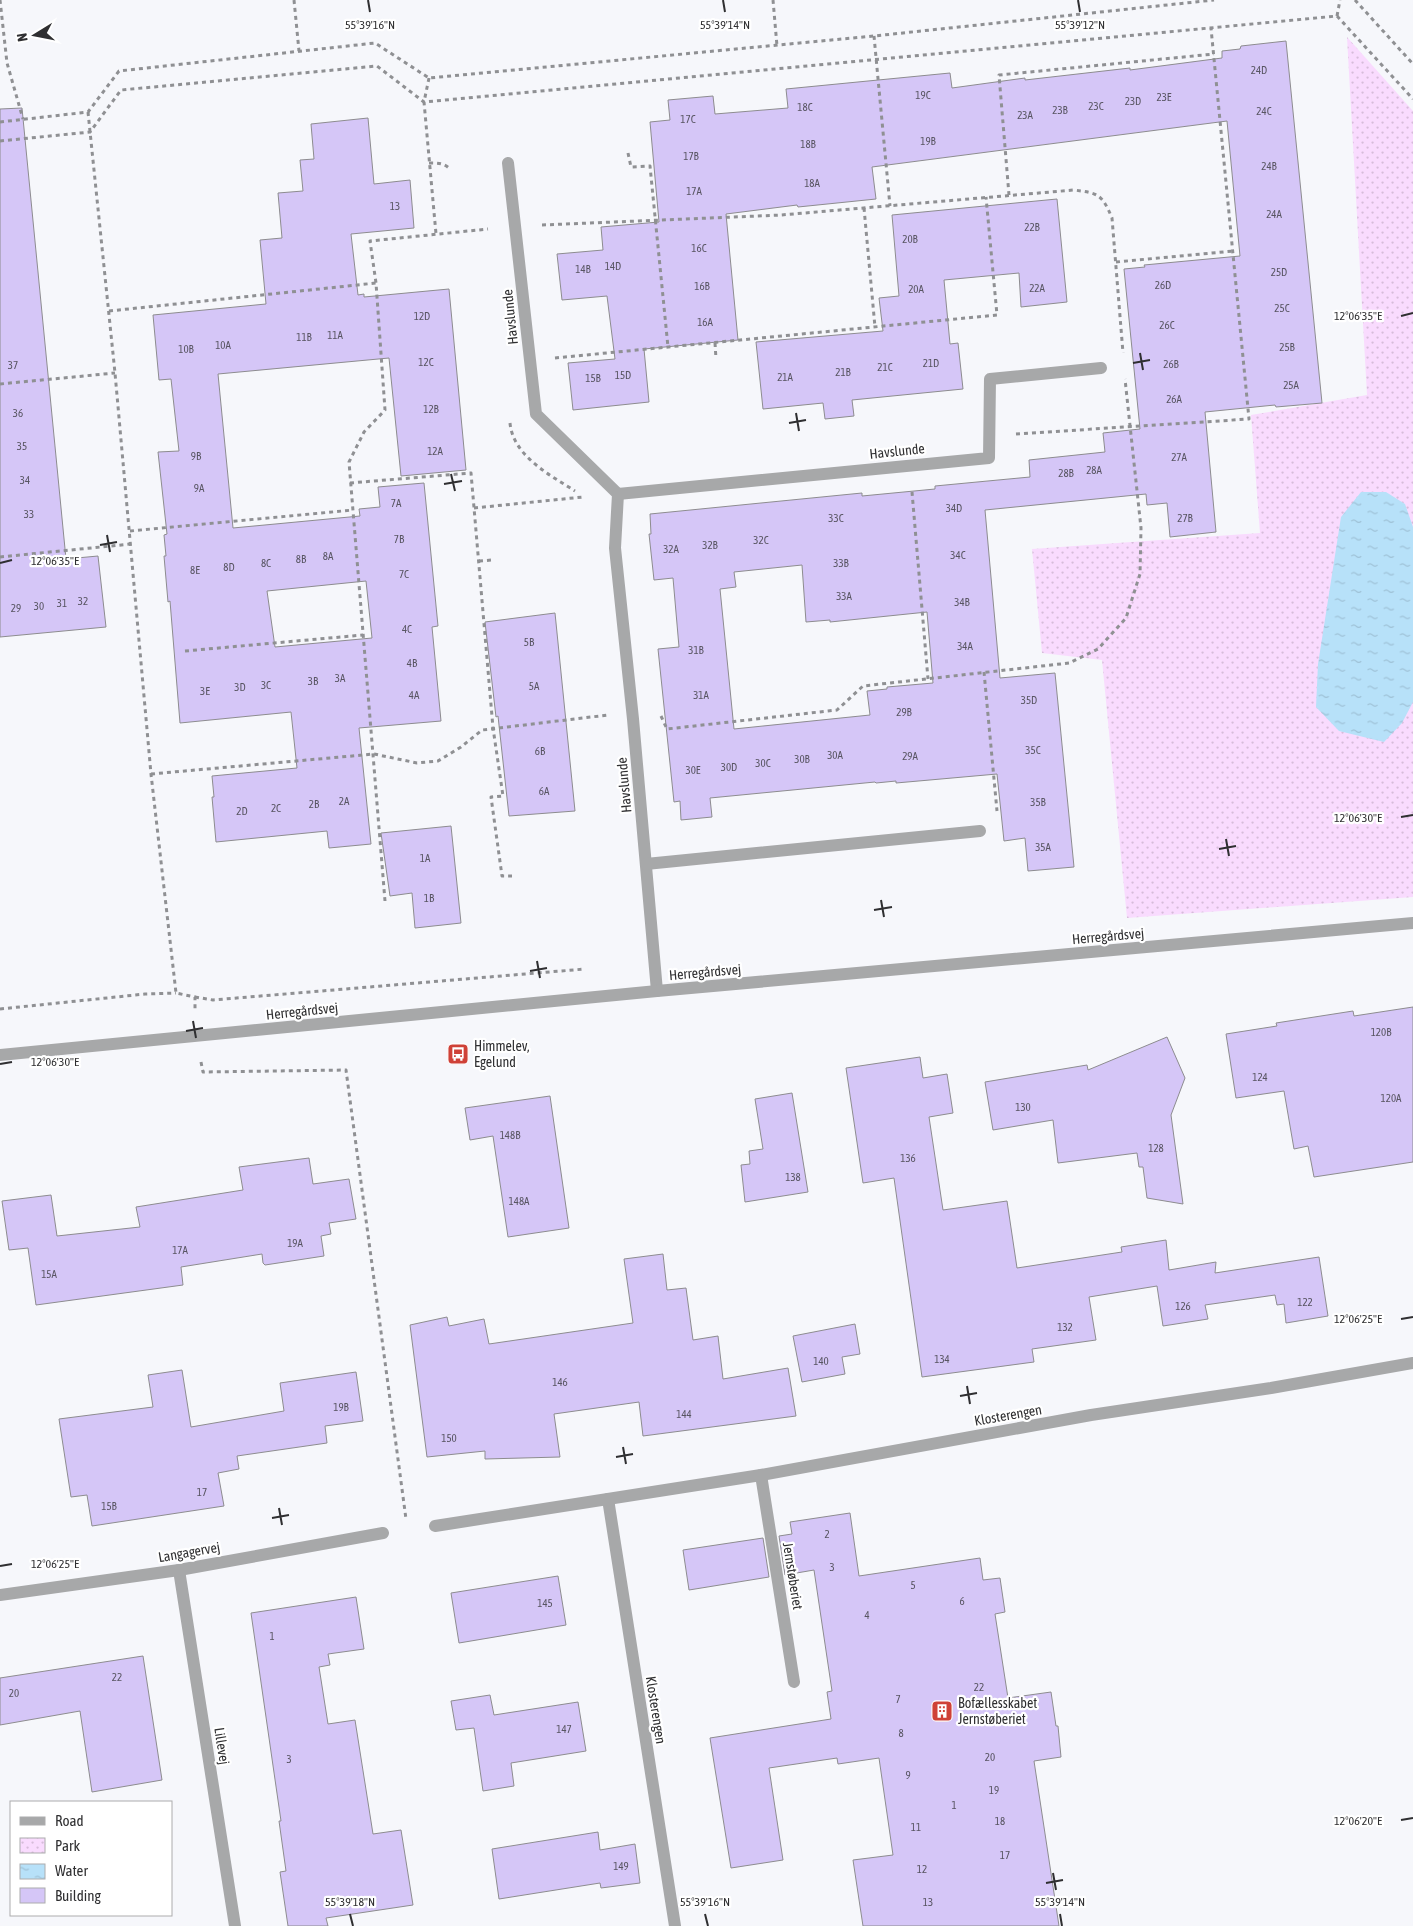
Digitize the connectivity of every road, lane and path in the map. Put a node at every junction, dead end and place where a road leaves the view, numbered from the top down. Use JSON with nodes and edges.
{"nodes":[{"id":1,"x":0,"y":0,"type":"edge"},
{"id":2,"x":294,"y":0,"type":"edge"},
{"id":3,"x":773,"y":0,"type":"edge"},
{"id":4,"x":1214,"y":0,"type":"edge"},
{"id":5,"x":1340,"y":0,"type":"edge"},
{"id":6,"x":1355,"y":0,"type":"edge"},
{"id":7,"x":1338,"y":16,"type":"junction"},
{"id":8,"x":1211,"y":28,"type":"junction"},
{"id":9,"x":874,"y":36,"type":"junction"},
{"id":10,"x":777,"y":46,"type":"junction"},
{"id":11,"x":299,"y":52,"type":"junction"},
{"id":12,"x":1413,"y":53,"type":"edge"},
{"id":13,"x":1214,"y":54,"type":"junction"},
{"id":14,"x":875,"y":59,"type":"junction"},
{"id":15,"x":1408,"y":59,"type":"junction"},
{"id":16,"x":1413,"y":64,"type":"edge"},
{"id":17,"x":429,"y":78,"type":"junction"},
{"id":18,"x":1413,"y":99,"type":"edge"},
{"id":19,"x":424,"y":102,"type":"junction"},
{"id":20,"x":88,"y":112,"type":"junction"},
{"id":21,"x":23,"y":119,"type":"junction"},
{"id":22,"x":0,"y":122,"type":"edge"},
{"id":23,"x":90,"y":132,"type":"junction"},
{"id":24,"x":0,"y":141,"type":"edge"},
{"id":25,"x":628,"y":153,"type":"dead end"},
{"id":26,"x":429,"y":162,"type":"junction"},
{"id":27,"x":508,"y":163,"type":"dead end"},
{"id":28,"x":450,"y":169,"type":"dead end"},
{"id":29,"x":1010,"y":195,"type":"dead end"},
{"id":30,"x":986,"y":197,"type":"dead end"},
{"id":31,"x":890,"y":206,"type":"dead end"},
{"id":32,"x":864,"y":208,"type":"dead end"},
{"id":33,"x":436,"y":234,"type":"dead end"},
{"id":34,"x":1233,"y":251,"type":"junction"},
{"id":35,"x":1116,"y":262,"type":"dead end"},
{"id":36,"x":376,"y":283,"type":"dead end"},
{"id":37,"x":109,"y":311,"type":"junction"},
{"id":38,"x":875,"y":327,"type":"junction"},
{"id":39,"x":715,"y":342,"type":"junction"},
{"id":40,"x":668,"y":347,"type":"junction"},
{"id":41,"x":716,"y":359,"type":"dead end"},
{"id":42,"x":530,"y":361,"type":"junction"},
{"id":43,"x":1101,"y":368,"type":"dead end"},
{"id":44,"x":115,"y":373,"type":"junction"},
{"id":45,"x":0,"y":384,"type":"edge"},
{"id":46,"x":989,"y":458,"type":"junction"},
{"id":47,"x":910,"y":465,"type":"junction"},
{"id":48,"x":350,"y":483,"type":"dead end"},
{"id":49,"x":618,"y":494,"type":"junction"},
{"id":50,"x":474,"y":508,"type":"junction"},
{"id":51,"x":353,"y":510,"type":"dead end"},
{"id":52,"x":130,"y":531,"type":"junction"},
{"id":53,"x":131,"y":544,"type":"junction"},
{"id":54,"x":0,"y":556,"type":"edge"},
{"id":55,"x":492,"y":560,"type":"dead end"},
{"id":56,"x":479,"y":561,"type":"junction"},
{"id":57,"x":363,"y":635,"type":"dead end"},
{"id":58,"x":185,"y":651,"type":"dead end"},
{"id":59,"x":984,"y":672,"type":"dead end"},
{"id":60,"x":928,"y":678,"type":"dead end"},
{"id":61,"x":632,"y":712,"type":"junction"},
{"id":62,"x":493,"y":728,"type":"junction"},
{"id":63,"x":152,"y":774,"type":"junction"},
{"id":64,"x":980,"y":831,"type":"joint"},
{"id":65,"x":646,"y":864,"type":"junction"},
{"id":66,"x":512,"y":876,"type":"dead end"},
{"id":67,"x":1413,"y":923,"type":"edge"},
{"id":68,"x":657,"y":992,"type":"junction"},
{"id":69,"x":176,"y":993,"type":"junction"},
{"id":70,"x":0,"y":1010,"type":"edge"},
{"id":71,"x":196,"y":1036,"type":"junction"},
{"id":72,"x":0,"y":1054,"type":"edge"},
{"id":73,"x":1413,"y":1363,"type":"edge"},
{"id":74,"x":761,"y":1475,"type":"junction"},
{"id":75,"x":608,"y":1499,"type":"junction"},
{"id":76,"x":406,"y":1520,"type":"dead end"},
{"id":77,"x":435,"y":1526,"type":"dead end"},
{"id":78,"x":383,"y":1533,"type":"dead end"},
{"id":79,"x":179,"y":1570,"type":"junction"},
{"id":80,"x":0,"y":1594,"type":"edge"},
{"id":81,"x":794,"y":1682,"type":"dead end"},
{"id":82,"x":235,"y":1926,"type":"edge"},
{"id":83,"x":675,"y":1926,"type":"edge"}],
"edges":[{"from":1,"to":21,"type":"path"},
{"from":2,"to":11,"type":"path"},
{"from":3,"to":10,"type":"path"},
{"from":4,"to":9,"type":"path"},
{"from":5,"to":7,"type":"path"},
{"from":6,"to":15,"type":"path"},
{"from":7,"to":8,"type":"path"},
{"from":7,"to":18,"type":"path"},
{"from":8,"to":13,"type":"path"},
{"from":8,"to":14,"type":"path"},
{"from":9,"to":10,"type":"path"},
{"from":9,"to":14,"type":"path"},
{"from":10,"to":17,"type":"path"},
{"from":11,"to":17,"type":"path"},
{"from":11,"to":20,"type":"path"},
{"from":12,"to":15,"type":"path"},
{"from":13,"to":29,"type":"path"},
{"from":13,"to":34,"type":"path"},
{"from":14,"to":19,"type":"path"},
{"from":14,"to":31,"type":"path"},
{"from":15,"to":16,"type":"path"},
{"from":17,"to":19,"type":"path"},
{"from":19,"to":23,"type":"path"},
{"from":19,"to":26,"type":"path"},
{"from":20,"to":21,"type":"path"},
{"from":20,"to":23,"type":"path"},
{"from":21,"to":22,"type":"path"},
{"from":23,"to":24,"type":"path"},
{"from":23,"to":37,"type":"path"},
{"from":25,"to":40,"type":"path"},
{"from":26,"to":28,"type":"path"},
{"from":26,"to":33,"type":"path"},
{"from":27,"to":42,"type":"street","name":"Havslunde"},
{"from":30,"to":38,"type":"path"},
{"from":32,"to":38,"type":"path"},
{"from":34,"to":35,"type":"path"},
{"from":34,"to":46,"type":"path"},
{"from":36,"to":37,"type":"path"},
{"from":37,"to":44,"type":"path"},
{"from":38,"to":39,"type":"path"},
{"from":39,"to":40,"type":"path"},
{"from":39,"to":41,"type":"path"},
{"from":40,"to":42,"type":"path"},
{"from":42,"to":49,"type":"street","name":"Havslunde"},
{"from":43,"to":46,"type":"street"},
{"from":44,"to":45,"type":"path"},
{"from":44,"to":52,"type":"path"},
{"from":46,"to":47,"type":"street","name":"Havslunde"},
{"from":47,"to":49,"type":"street","name":"Havslunde"},
{"from":47,"to":60,"type":"path"},
{"from":48,"to":50,"type":"path"},
{"from":49,"to":50,"type":"path"},
{"from":49,"to":61,"type":"street","name":"Havslunde"},
{"from":50,"to":56,"type":"path"},
{"from":51,"to":52,"type":"path"},
{"from":52,"to":53,"type":"path"},
{"from":53,"to":54,"type":"path"},
{"from":53,"to":63,"type":"path"},
{"from":55,"to":56,"type":"path"},
{"from":56,"to":62,"type":"path"},
{"from":57,"to":58,"type":"path"},
{"from":59,"to":64,"type":"path"},
{"from":61,"to":62,"type":"path"},
{"from":61,"to":65,"type":"street","name":"Havslunde"},
{"from":62,"to":63,"type":"path"},
{"from":62,"to":66,"type":"path"},
{"from":63,"to":69,"type":"path"},
{"from":64,"to":65,"type":"street"},
{"from":65,"to":68,"type":"street","name":"Havslunde"},
{"from":67,"to":68,"type":"street","name":"Herregårdsvej"},
{"from":68,"to":71,"type":"street","name":"Herregårdsvej"},
{"from":69,"to":70,"type":"path"},
{"from":69,"to":71,"type":"path"},
{"from":71,"to":72,"type":"street","name":"Herregårdsvej"},
{"from":71,"to":76,"type":"path"},
{"from":73,"to":74,"type":"street","name":"Klosterengen"},
{"from":74,"to":75,"type":"street","name":"Klosterengen"},
{"from":74,"to":81,"type":"street","name":"Jernstøberiet"},
{"from":75,"to":77,"type":"street","name":"Klosterengen"},
{"from":75,"to":83,"type":"street","name":"Klosterengen"},
{"from":78,"to":79,"type":"street","name":"Langagervej"},
{"from":79,"to":80,"type":"street","name":"Langagervej"},
{"from":79,"to":82,"type":"street","name":"Lillevej"}]}
